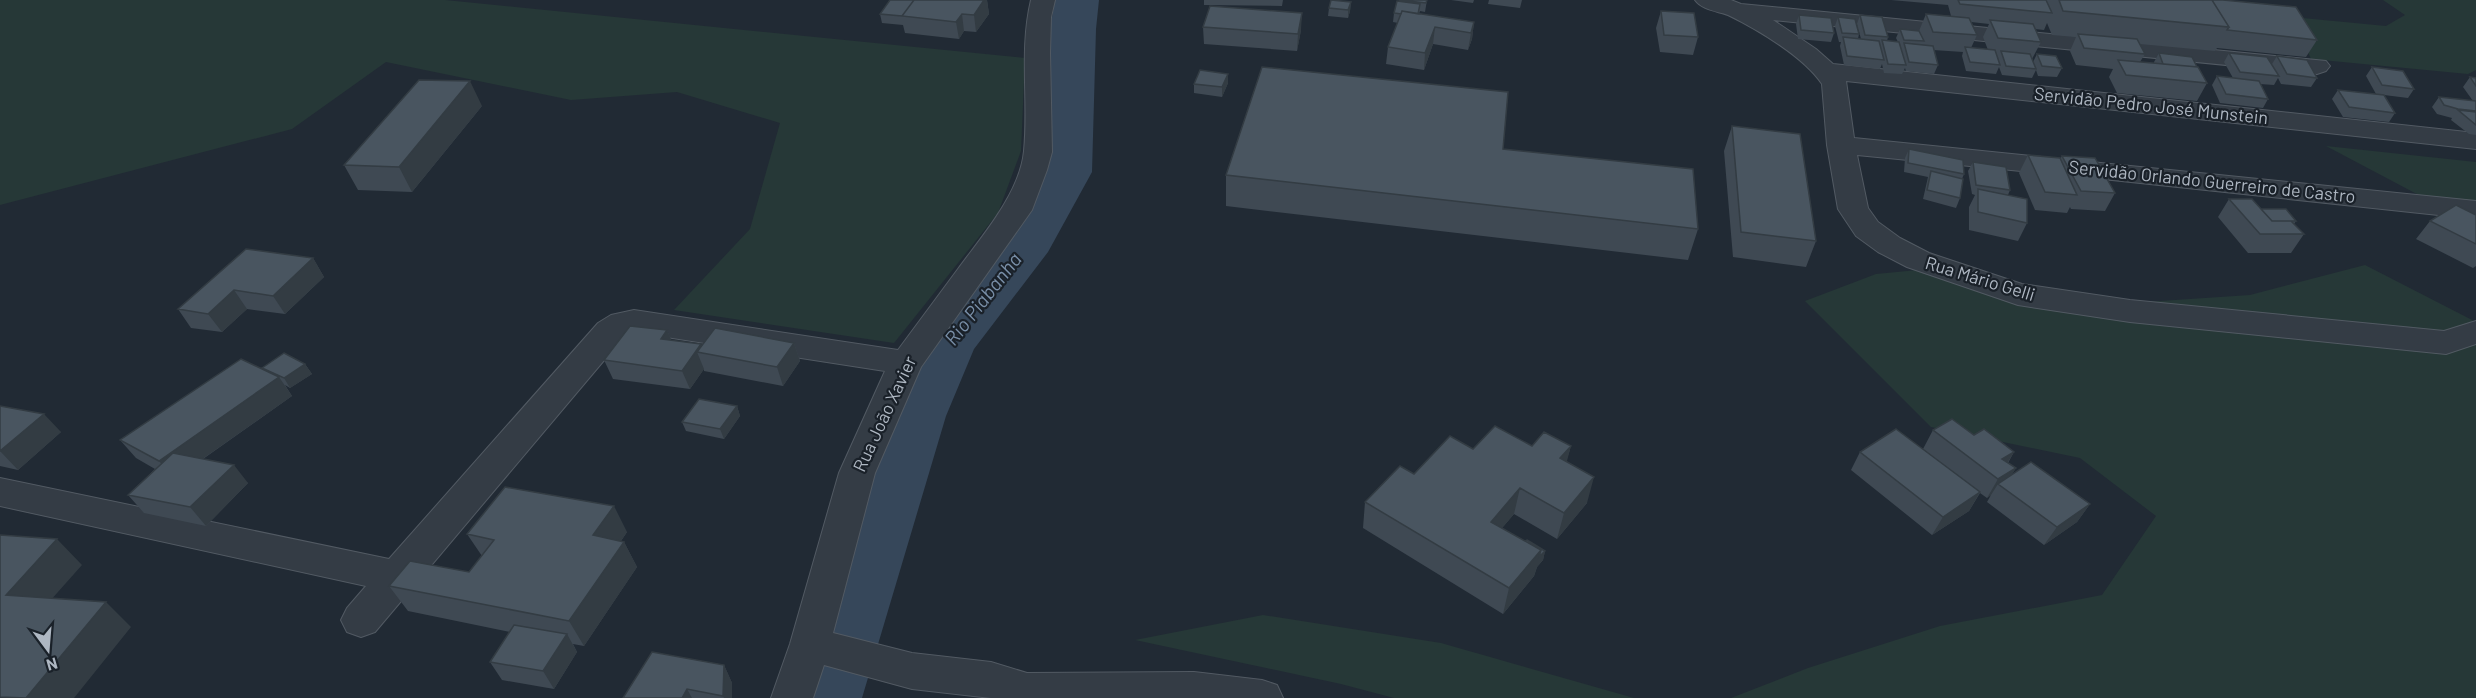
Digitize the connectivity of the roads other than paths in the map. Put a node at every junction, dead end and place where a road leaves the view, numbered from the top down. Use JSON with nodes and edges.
{"nodes":[{"id":1,"x":1043,"y":0,"type":"edge"},
{"id":2,"x":1707,"y":0,"type":"edge"},
{"id":3,"x":1736,"y":9,"type":"junction"},
{"id":4,"x":2317,"y":66,"type":"dead end"},
{"id":5,"x":1826,"y":71,"type":"junction"},
{"id":6,"x":2476,"y":141,"type":"edge"},
{"id":7,"x":1841,"y":145,"type":"junction"},
{"id":8,"x":2476,"y":210,"type":"edge"},
{"id":9,"x":2476,"y":332,"type":"edge"},
{"id":10,"x":906,"y":363,"type":"junction"},
{"id":11,"x":0,"y":492,"type":"edge"},
{"id":12,"x":397,"y":577,"type":"junction"},
{"id":13,"x":361,"y":620,"type":"dead end"},
{"id":14,"x":812,"y":644,"type":"junction"},
{"id":15,"x":792,"y":698,"type":"edge"},
{"id":16,"x":1262,"y":698,"type":"edge"}],
"edges":[{"from":1,"to":10,"type":"street","name":"Rua João Xavier"},
{"from":2,"to":3,"type":"street"},
{"from":3,"to":4,"type":"street"},
{"from":3,"to":5,"type":"street"},
{"from":5,"to":6,"type":"street","name":"Servidão Pedro José Munstein"},
{"from":5,"to":7,"type":"street","name":"Rua Mário Gelli"},
{"from":7,"to":8,"type":"street","name":"Servidão Orlando Guerreiro de Castro"},
{"from":7,"to":9,"type":"street","name":"Rua Mário Gelli"},
{"from":10,"to":12,"type":"street"},
{"from":10,"to":14,"type":"street","name":"Rua João Xavier"},
{"from":11,"to":12,"type":"street"},
{"from":12,"to":13,"type":"street"},
{"from":14,"to":15,"type":"street","name":"Rua João Xavier"},
{"from":14,"to":16,"type":"street"}]}
